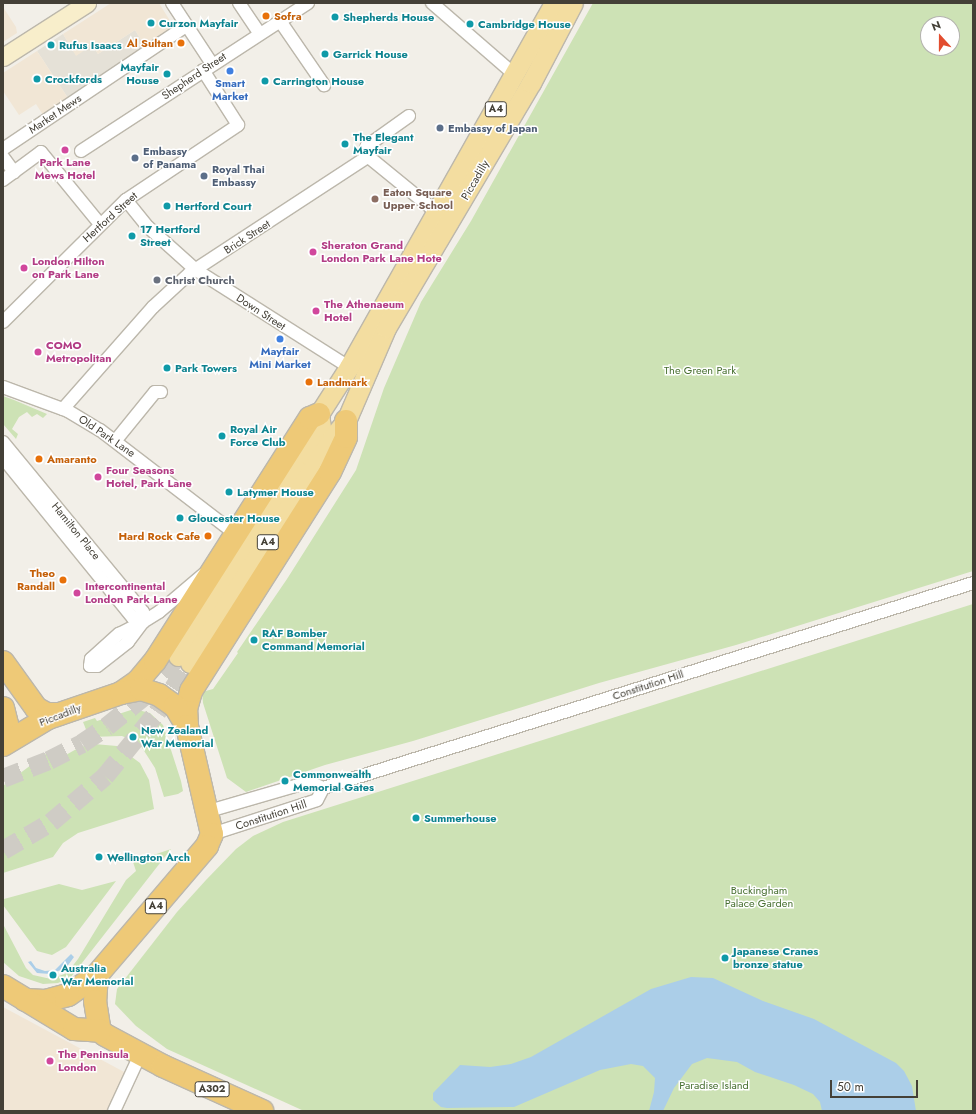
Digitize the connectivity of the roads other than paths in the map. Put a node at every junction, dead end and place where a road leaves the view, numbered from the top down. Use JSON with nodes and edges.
{"nodes":[{"id":1,"x":87,"y":3,"type":"edge"},
{"id":2,"x":172,"y":3,"type":"edge"},
{"id":3,"x":239,"y":3,"type":"edge"},
{"id":4,"x":308,"y":3,"type":"edge"},
{"id":5,"x":432,"y":3,"type":"edge"},
{"id":6,"x":554,"y":3,"type":"edge"},
{"id":7,"x":573,"y":3,"type":"edge"},
{"id":8,"x":280,"y":21,"type":"junction"},
{"id":9,"x":186,"y":26,"type":"junction"},
{"id":10,"x":259,"y":33,"type":"junction"},
{"id":11,"x":3,"y":57,"type":"edge"},
{"id":12,"x":208,"y":67,"type":"junction"},
{"id":13,"x":515,"y":75,"type":"junction"},
{"id":14,"x":324,"y":85,"type":"dead end"},
{"id":15,"x":409,"y":116,"type":"dead end"},
{"id":16,"x":3,"y":149,"type":"edge"},
{"id":17,"x":81,"y":151,"type":"dead end"},
{"id":18,"x":3,"y":157,"type":"edge"},
{"id":19,"x":367,"y":158,"type":"junction"},
{"id":20,"x":14,"y":172,"type":"junction"},
{"id":21,"x":3,"y":180,"type":"edge"},
{"id":22,"x":126,"y":200,"type":"junction"},
{"id":23,"x":436,"y":214,"type":"junction"},
{"id":24,"x":456,"y":214,"type":"junction"},
{"id":25,"x":100,"y":224,"type":"junction"},
{"id":26,"x":196,"y":270,"type":"junction"},
{"id":27,"x":3,"y":322,"type":"edge"},
{"id":28,"x":349,"y":367,"type":"junction"},
{"id":29,"x":3,"y":387,"type":"edge"},
{"id":30,"x":161,"y":392,"type":"dead end"},
{"id":31,"x":63,"y":409,"type":"junction"},
{"id":32,"x":319,"y":414,"type":"junction"},
{"id":33,"x":346,"y":421,"type":"junction"},
{"id":34,"x":116,"y":440,"type":"junction"},
{"id":35,"x":3,"y":442,"type":"edge"},
{"id":36,"x":3,"y":458,"type":"edge"},
{"id":37,"x":237,"y":535,"type":"junction"},
{"id":38,"x":216,"y":565,"type":"junction"},
{"id":39,"x":973,"y":583,"type":"edge"},
{"id":40,"x":143,"y":622,"type":"junction"},
{"id":41,"x":3,"y":662,"type":"edge"},
{"id":42,"x":121,"y":693,"type":"junction"},
{"id":43,"x":3,"y":708,"type":"edge"},
{"id":44,"x":59,"y":714,"type":"junction"},
{"id":45,"x":187,"y":726,"type":"junction"},
{"id":46,"x":3,"y":738,"type":"edge"},
{"id":47,"x":3,"y":745,"type":"edge"},
{"id":48,"x":323,"y":788,"type":"junction"},
{"id":49,"x":209,"y":811,"type":"junction"},
{"id":50,"x":212,"y":834,"type":"junction"},
{"id":51,"x":97,"y":975,"type":"junction"},
{"id":52,"x":3,"y":986,"type":"edge"},
{"id":53,"x":25,"y":1000,"type":"junction"},
{"id":54,"x":100,"y":1031,"type":"junction"},
{"id":55,"x":140,"y":1055,"type":"junction"},
{"id":56,"x":114,"y":1111,"type":"edge"},
{"id":57,"x":262,"y":1111,"type":"edge"}],
"edges":[{"from":1,"to":11,"type":"street"},
{"from":2,"to":9,"type":"street","name":"Hertford Street"},
{"from":3,"to":10,"type":"street"},
{"from":4,"to":8,"type":"street","name":"Shepherd Street"},
{"from":5,"to":13,"type":"street"},
{"from":6,"to":13,"type":"main road","name":"Piccadilly","number":"A4"},
{"from":7,"to":24,"type":"main road","name":"Piccadilly","number":"A4"},
{"from":8,"to":10,"type":"street","name":"Shepherd Street"},
{"from":8,"to":14,"type":"street"},
{"from":9,"to":12,"type":"street","name":"Hertford Street"},
{"from":9,"to":16,"type":"street","name":"Market Mews"},
{"from":10,"to":12,"type":"street","name":"Shepherd Street"},
{"from":12,"to":17,"type":"street","name":"Shepherd Street"},
{"from":12,"to":22,"type":"street","name":"Hertford Street"},
{"from":13,"to":23,"type":"main road","name":"Piccadilly","number":"A4"},
{"from":15,"to":19,"type":"street"},
{"from":18,"to":20,"type":"street"},
{"from":19,"to":23,"type":"street"},
{"from":19,"to":26,"type":"street","name":"Brick Street"},
{"from":20,"to":21,"type":"street"},
{"from":20,"to":25,"type":"street"},
{"from":22,"to":25,"type":"street","name":"Hertford Street"},
{"from":22,"to":26,"type":"street","name":"Down Street"},
{"from":23,"to":24,"type":"street"},
{"from":23,"to":28,"type":"main road","name":"Piccadilly","number":"A4"},
{"from":24,"to":33,"type":"main road","name":"Piccadilly","number":"A4"},
{"from":25,"to":27,"type":"street","name":"Hertford Street"},
{"from":26,"to":28,"type":"street","name":"Down Street"},
{"from":26,"to":31,"type":"street","name":"Brick Street"},
{"from":28,"to":32,"type":"main road","name":"Piccadilly","number":"A4"},
{"from":29,"to":31,"type":"street","name":"Old Park Lane"},
{"from":30,"to":34,"type":"street"},
{"from":31,"to":34,"type":"street","name":"Old Park Lane"},
{"from":32,"to":33,"type":"main road","number":"A4"},
{"from":32,"to":37,"type":"highway","number":"A4"},
{"from":33,"to":45,"type":"highway","number":"A4"},
{"from":34,"to":37,"type":"street","name":"Old Park Lane"},
{"from":35,"to":40,"type":"street","name":"Hamilton Place"},
{"from":36,"to":40,"type":"street","name":"Hamilton Place"},
{"from":37,"to":38,"type":"highway","number":"A4"},
{"from":38,"to":40,"type":"street"},
{"from":38,"to":42,"type":"highway","number":"A4"},
{"from":39,"to":48,"type":"street","name":"Constitution Hill"},
{"from":41,"to":44,"type":"highway"},
{"from":42,"to":44,"type":"highway","name":"Piccadilly","number":"A4"},
{"from":42,"to":45,"type":"highway","number":"A4"},
{"from":43,"to":46,"type":"highway"},
{"from":44,"to":47,"type":"highway","name":"Piccadilly","number":"A4"},
{"from":45,"to":49,"type":"highway","number":"A4"},
{"from":48,"to":49,"type":"street","name":"Constitution Hill"},
{"from":48,"to":50,"type":"street","name":"Constitution Hill"},
{"from":49,"to":50,"type":"highway","number":"A4"},
{"from":50,"to":51,"type":"highway","number":"A4"},
{"from":51,"to":53,"type":"highway","number":"A4"},
{"from":51,"to":54,"type":"highway"},
{"from":52,"to":53,"type":"highway","number":"A4"},
{"from":53,"to":54,"type":"highway","number":"A302"},
{"from":54,"to":55,"type":"highway","number":"A302"},
{"from":55,"to":56,"type":"street"},
{"from":55,"to":57,"type":"highway","number":"A302"}]}
